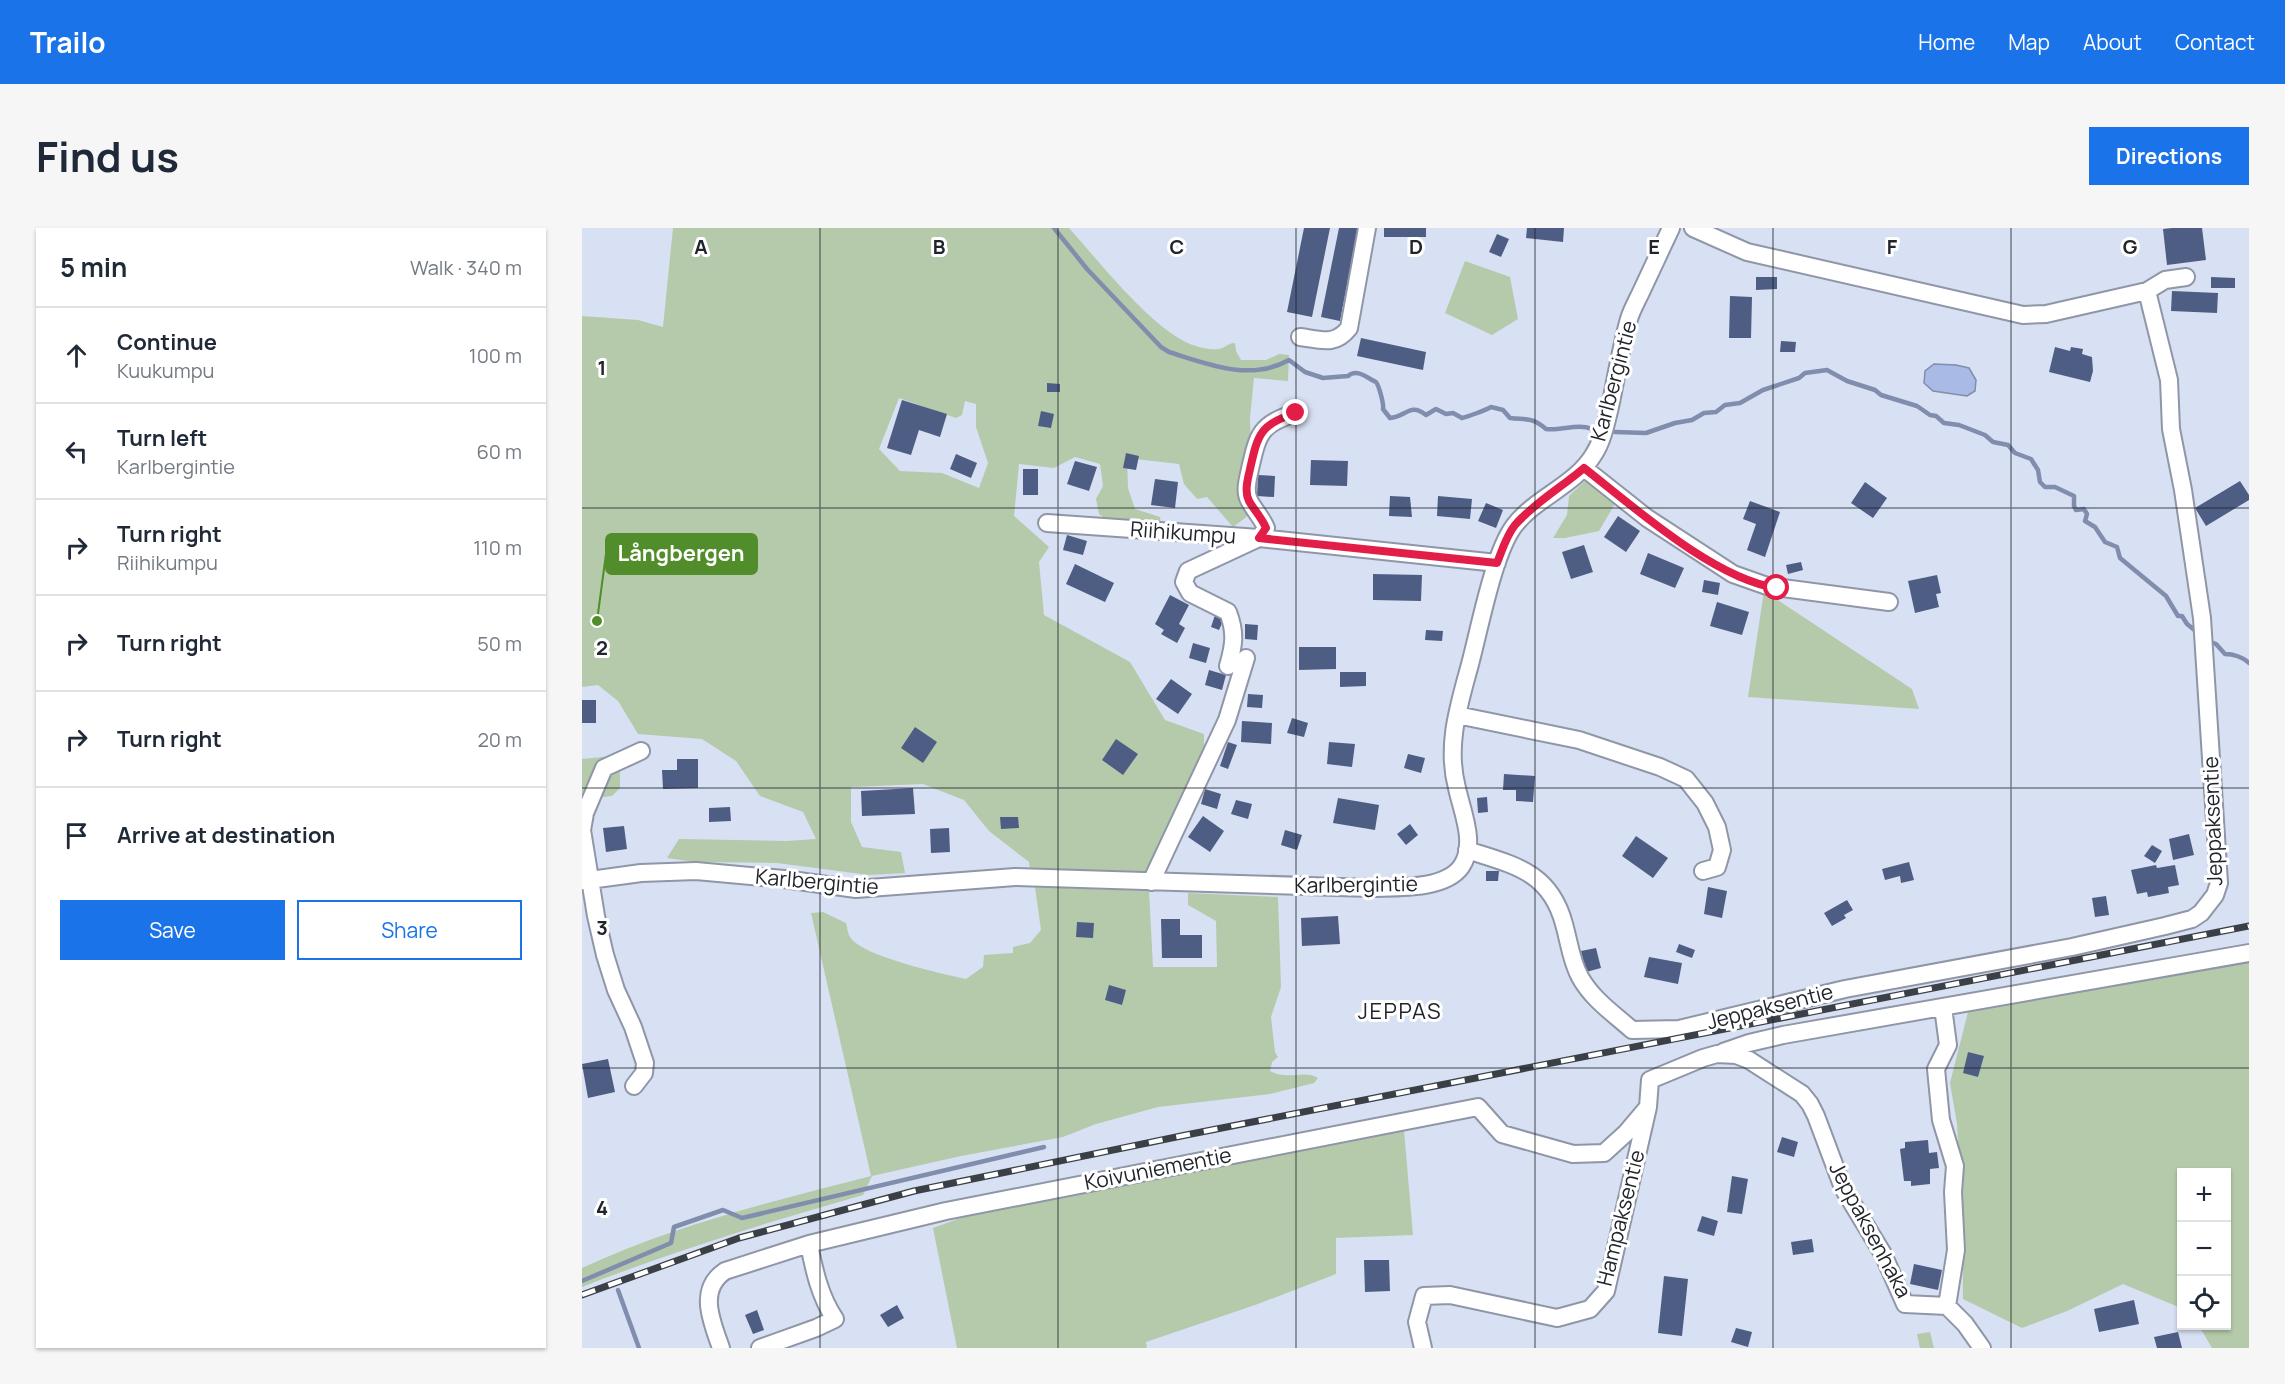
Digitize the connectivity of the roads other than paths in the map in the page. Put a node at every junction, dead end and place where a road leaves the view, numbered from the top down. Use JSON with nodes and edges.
{"nodes":[{"id":1,"x":1367,"y":228,"type":"edge"},
{"id":2,"x":1671,"y":228,"type":"edge"},
{"id":3,"x":1693,"y":228,"type":"edge"},
{"id":4,"x":2186,"y":277,"type":"dead end"},
{"id":5,"x":2147,"y":291,"type":"junction"},
{"id":6,"x":1300,"y":337,"type":"dead end"},
{"id":7,"x":1296,"y":413,"type":"dead end"},
{"id":8,"x":1584,"y":468,"type":"junction"},
{"id":9,"x":1047,"y":523,"type":"dead end"},
{"id":10,"x":1259,"y":538,"type":"junction"},
{"id":11,"x":1497,"y":563,"type":"junction"},
{"id":12,"x":1889,"y":602,"type":"dead end"},
{"id":13,"x":1246,"y":657,"type":"dead end"},
{"id":14,"x":1227,"y":666,"type":"dead end"},
{"id":15,"x":1456,"y":715,"type":"junction"},
{"id":16,"x":641,"y":751,"type":"dead end"},
{"id":17,"x":1467,"y":850,"type":"junction"},
{"id":18,"x":1703,"y":871,"type":"dead end"},
{"id":19,"x":586,"y":880,"type":"edge"},
{"id":20,"x":1151,"y":882,"type":"junction"},
{"id":21,"x":2249,"y":953,"type":"edge"},
{"id":22,"x":1943,"y":1007,"type":"junction"},
{"id":23,"x":1717,"y":1054,"type":"junction"},
{"id":24,"x":634,"y":1086,"type":"dead end"},
{"id":25,"x":1648,"y":1107,"type":"junction"},
{"id":26,"x":809,"y":1244,"type":"junction"},
{"id":27,"x":1947,"y":1306,"type":"junction"},
{"id":28,"x":721,"y":1348,"type":"edge"},
{"id":29,"x":760,"y":1348,"type":"edge"},
{"id":30,"x":1423,"y":1348,"type":"edge"},
{"id":31,"x":1982,"y":1348,"type":"edge"}],
"edges":[{"from":1,"to":6,"type":"street"},
{"from":2,"to":8,"type":"street","name":"Karlbergintie"},
{"from":3,"to":5,"type":"street"},
{"from":4,"to":5,"type":"street"},
{"from":5,"to":17,"type":"street","name":"Jeppaksentie"},
{"from":7,"to":10,"type":"street"},
{"from":8,"to":11,"type":"street","name":"Karlbergintie"},
{"from":8,"to":12,"type":"street"},
{"from":9,"to":10,"type":"street","name":"Riihikumpu"},
{"from":10,"to":11,"type":"street","name":"Riihikumpu"},
{"from":10,"to":14,"type":"street"},
{"from":11,"to":15,"type":"street","name":"Karlbergintie"},
{"from":13,"to":20,"type":"street"},
{"from":15,"to":17,"type":"street","name":"Karlbergintie"},
{"from":15,"to":18,"type":"street"},
{"from":16,"to":19,"type":"street"},
{"from":17,"to":20,"type":"street","name":"Karlbergintie"},
{"from":19,"to":20,"type":"street","name":"Karlbergintie"},
{"from":19,"to":24,"type":"street"},
{"from":21,"to":22,"type":"street"},
{"from":22,"to":23,"type":"street"},
{"from":22,"to":27,"type":"street"},
{"from":23,"to":25,"type":"street","name":"Hampaksentie"},
{"from":23,"to":27,"type":"street","name":"Jeppaksenhaka"},
{"from":25,"to":26,"type":"street","name":"Koivuniementie"},
{"from":25,"to":30,"type":"street","name":"Hampaksentie"},
{"from":26,"to":28,"type":"street","name":"Koivuniementie"},
{"from":26,"to":29,"type":"street"},
{"from":27,"to":31,"type":"street"}]}
